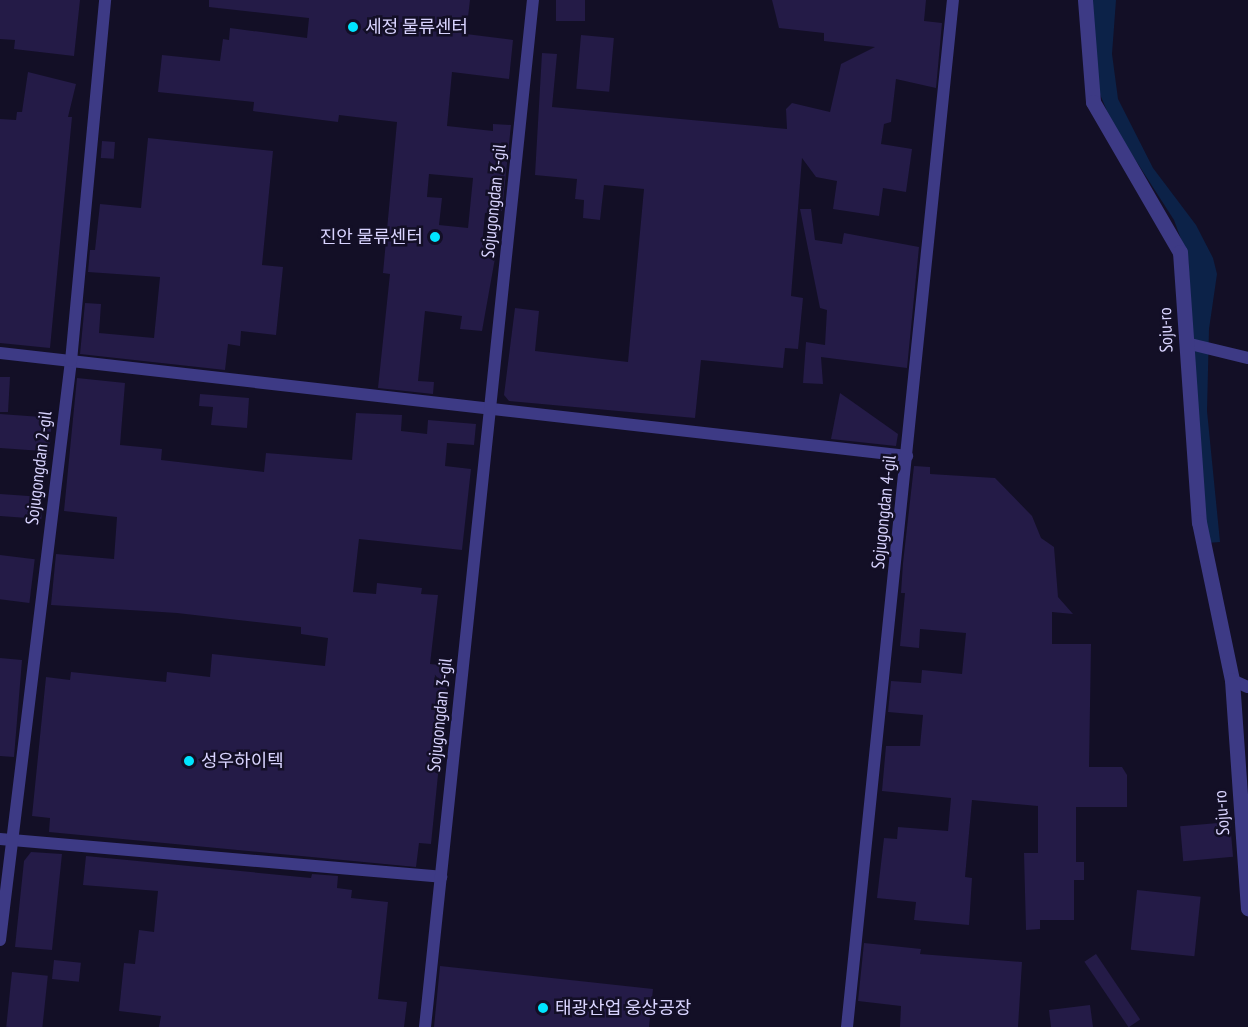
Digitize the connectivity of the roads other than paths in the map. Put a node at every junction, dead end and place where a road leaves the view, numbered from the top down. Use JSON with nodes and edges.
{"nodes":[{"id":1,"x":105,"y":0,"type":"edge"},
{"id":2,"x":533,"y":0,"type":"edge"},
{"id":3,"x":953,"y":0,"type":"edge"},
{"id":4,"x":1085,"y":0,"type":"edge"},
{"id":5,"x":1186,"y":343,"type":"junction"},
{"id":6,"x":0,"y":352,"type":"edge"},
{"id":7,"x":1248,"y":358,"type":"edge"},
{"id":8,"x":71,"y":361,"type":"junction"},
{"id":9,"x":490,"y":406,"type":"junction"},
{"id":10,"x":907,"y":456,"type":"junction"},
{"id":11,"x":1232,"y":680,"type":"junction"},
{"id":12,"x":1248,"y":687,"type":"edge"},
{"id":13,"x":6,"y":840,"type":"edge"},
{"id":14,"x":441,"y":877,"type":"junction"},
{"id":15,"x":1248,"y":908,"type":"edge"},
{"id":16,"x":0,"y":940,"type":"edge"},
{"id":17,"x":424,"y":1027,"type":"edge"},
{"id":18,"x":847,"y":1027,"type":"edge"}],
"edges":[{"from":1,"to":8,"type":"street","name":"Sojugongdan 2-gil"},
{"from":2,"to":9,"type":"street","name":"Sojugongdan 3-gil"},
{"from":3,"to":10,"type":"street","name":"Sojugongdan 4-gil"},
{"from":4,"to":5,"type":"street","name":"Soju-ro"},
{"from":5,"to":7,"type":"street"},
{"from":5,"to":11,"type":"street","name":"Soju-ro"},
{"from":6,"to":8,"type":"street"},
{"from":8,"to":9,"type":"street"},
{"from":8,"to":13,"type":"street","name":"Sojugongdan 2-gil"},
{"from":9,"to":10,"type":"street"},
{"from":9,"to":14,"type":"street","name":"Sojugongdan 3-gil"},
{"from":10,"to":18,"type":"street","name":"Sojugongdan 4-gil"},
{"from":11,"to":12,"type":"street"},
{"from":11,"to":15,"type":"street","name":"Soju-ro"},
{"from":13,"to":14,"type":"street"},
{"from":13,"to":16,"type":"street","name":"Sojugongdan 2-gil"},
{"from":14,"to":17,"type":"street","name":"Sojugongdan 3-gil"}]}
